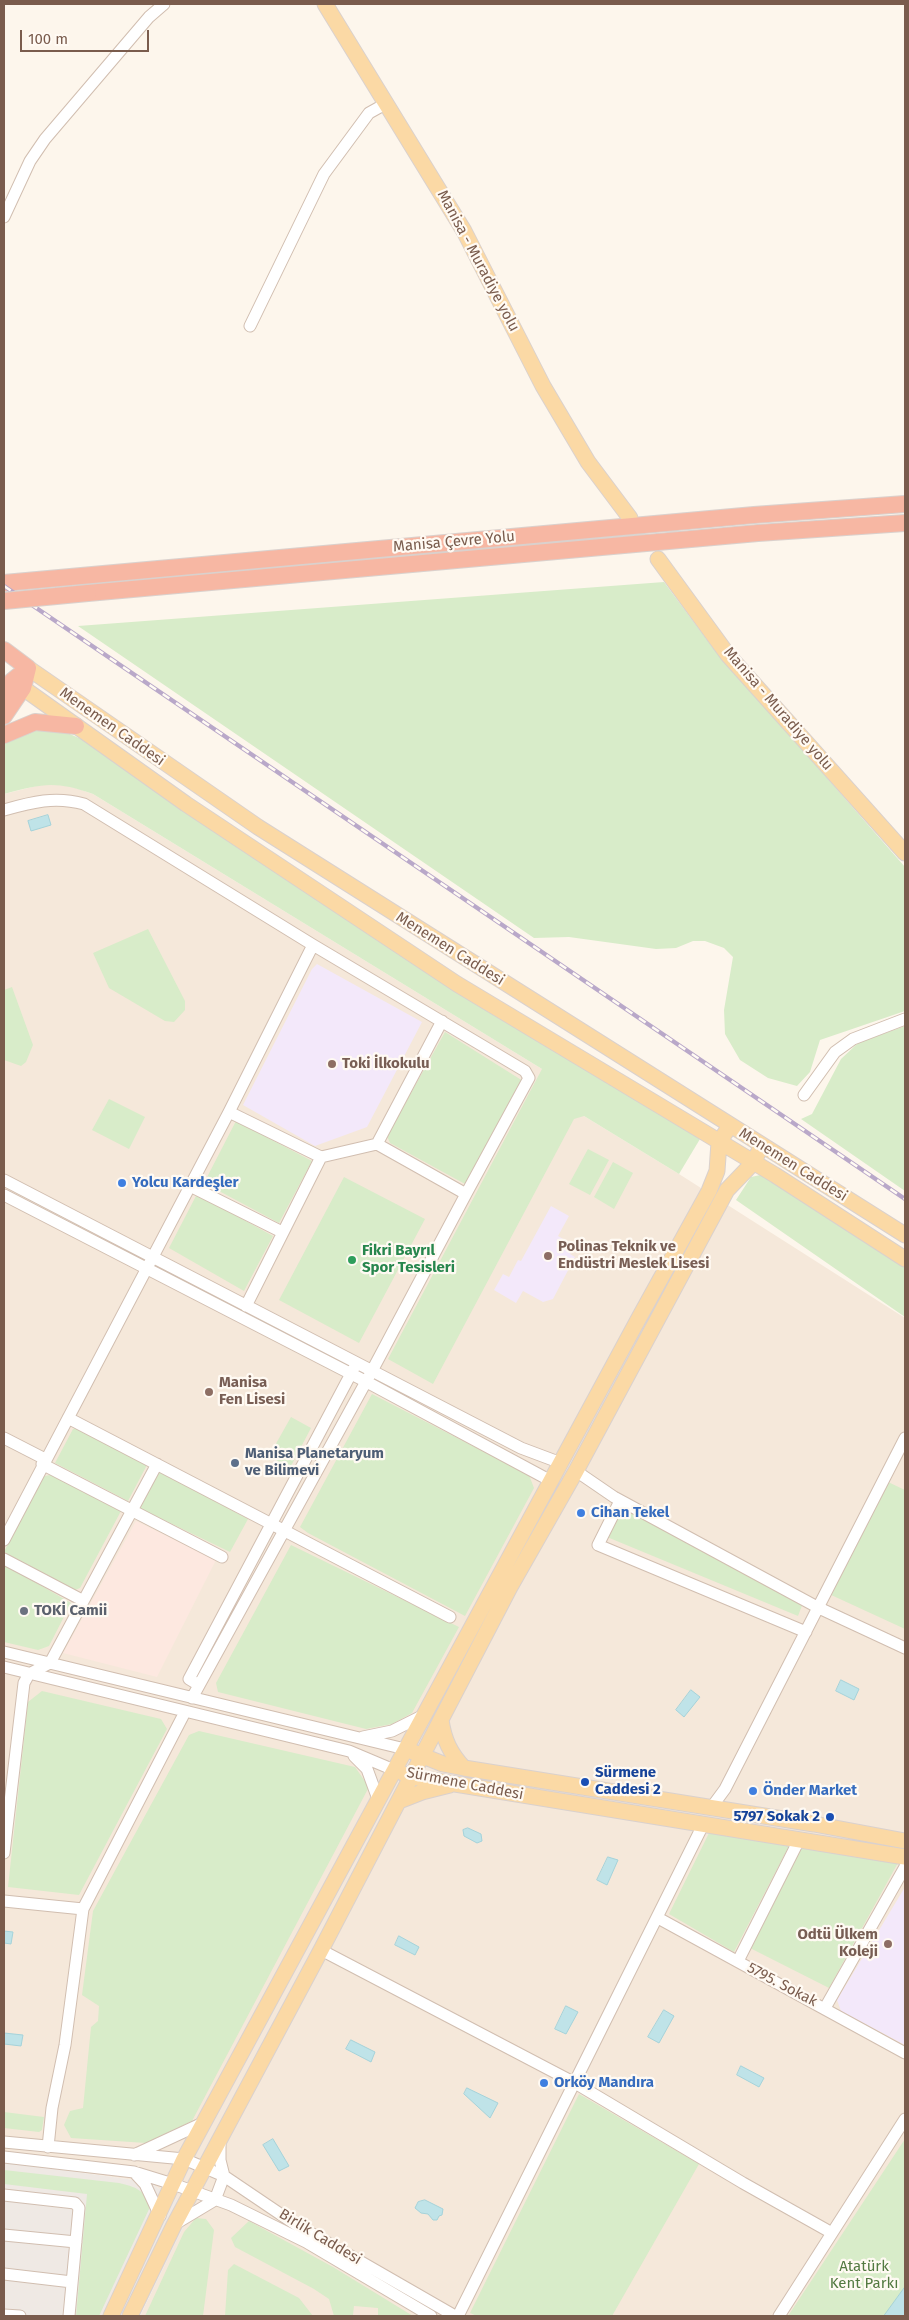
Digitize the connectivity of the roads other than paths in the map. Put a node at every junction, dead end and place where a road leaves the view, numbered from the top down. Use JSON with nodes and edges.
{"nodes":[{"id":1,"x":164,"y":4,"type":"edge"},
{"id":2,"x":325,"y":4,"type":"edge"},
{"id":3,"x":387,"y":103,"type":"junction"},
{"id":4,"x":4,"y":217,"type":"edge"},
{"id":5,"x":250,"y":326,"type":"dead end"},
{"id":6,"x":905,"y":504,"type":"edge"},
{"id":7,"x":630,"y":518,"type":"dead end"},
{"id":8,"x":905,"y":524,"type":"edge"},
{"id":9,"x":658,"y":559,"type":"dead end"},
{"id":10,"x":4,"y":583,"type":"edge"},
{"id":11,"x":4,"y":601,"type":"edge"},
{"id":12,"x":4,"y":650,"type":"edge"},
{"id":13,"x":28,"y":668,"type":"junction"},
{"id":14,"x":11,"y":684,"type":"edge"},
{"id":15,"x":4,"y":716,"type":"edge"},
{"id":16,"x":76,"y":726,"type":"junction"},
{"id":17,"x":4,"y":734,"type":"edge"},
{"id":18,"x":4,"y":810,"type":"edge"},
{"id":19,"x":905,"y":853,"type":"edge"},
{"id":20,"x":313,"y":945,"type":"junction"},
{"id":21,"x":905,"y":1019,"type":"edge"},
{"id":22,"x":442,"y":1021,"type":"junction"},
{"id":23,"x":804,"y":1095,"type":"dead end"},
{"id":24,"x":229,"y":1112,"type":"junction"},
{"id":25,"x":730,"y":1126,"type":"junction"},
{"id":26,"x":719,"y":1142,"type":"junction"},
{"id":27,"x":377,"y":1144,"type":"junction"},
{"id":28,"x":762,"y":1144,"type":"junction"},
{"id":29,"x":321,"y":1157,"type":"junction"},
{"id":30,"x":753,"y":1163,"type":"junction"},
{"id":31,"x":4,"y":1180,"type":"edge"},
{"id":32,"x":190,"y":1186,"type":"junction"},
{"id":33,"x":466,"y":1194,"type":"junction"},
{"id":34,"x":4,"y":1195,"type":"edge"},
{"id":35,"x":282,"y":1232,"type":"junction"},
{"id":36,"x":905,"y":1236,"type":"edge"},
{"id":37,"x":154,"y":1256,"type":"junction"},
{"id":38,"x":905,"y":1259,"type":"edge"},
{"id":39,"x":147,"y":1268,"type":"junction"},
{"id":40,"x":246,"y":1306,"type":"junction"},
{"id":41,"x":358,"y":1362,"type":"junction"},
{"id":42,"x":373,"y":1369,"type":"junction"},
{"id":43,"x":351,"y":1374,"type":"junction"},
{"id":44,"x":365,"y":1381,"type":"junction"},
{"id":45,"x":68,"y":1418,"type":"junction"},
{"id":46,"x":4,"y":1438,"type":"edge"},
{"id":47,"x":905,"y":1438,"type":"edge"},
{"id":48,"x":44,"y":1462,"type":"junction"},
{"id":49,"x":561,"y":1463,"type":"junction"},
{"id":50,"x":156,"y":1464,"type":"junction"},
{"id":51,"x":576,"y":1471,"type":"junction"},
{"id":52,"x":551,"y":1481,"type":"junction"},
{"id":53,"x":566,"y":1489,"type":"junction"},
{"id":54,"x":620,"y":1501,"type":"junction"},
{"id":55,"x":131,"y":1510,"type":"junction"},
{"id":56,"x":272,"y":1523,"type":"junction"},
{"id":57,"x":284,"y":1529,"type":"junction"},
{"id":58,"x":4,"y":1540,"type":"edge"},
{"id":59,"x":222,"y":1557,"type":"dead end"},
{"id":60,"x":4,"y":1559,"type":"edge"},
{"id":61,"x":82,"y":1600,"type":"junction"},
{"id":62,"x":819,"y":1608,"type":"junction"},
{"id":63,"x":450,"y":1617,"type":"dead end"},
{"id":64,"x":806,"y":1632,"type":"junction"},
{"id":65,"x":905,"y":1648,"type":"edge"},
{"id":66,"x":4,"y":1652,"type":"edge"},
{"id":67,"x":50,"y":1663,"type":"junction"},
{"id":68,"x":4,"y":1668,"type":"edge"},
{"id":69,"x":30,"y":1674,"type":"junction"},
{"id":70,"x":200,"y":1685,"type":"junction"},
{"id":71,"x":192,"y":1698,"type":"junction"},
{"id":72,"x":185,"y":1712,"type":"junction"},
{"id":73,"x":426,"y":1714,"type":"junction"},
{"id":74,"x":440,"y":1720,"type":"junction"},
{"id":75,"x":358,"y":1738,"type":"junction"},
{"id":76,"x":405,"y":1749,"type":"junction"},
{"id":77,"x":349,"y":1751,"type":"junction"},
{"id":78,"x":423,"y":1755,"type":"junction"},
{"id":79,"x":464,"y":1768,"type":"junction"},
{"id":80,"x":394,"y":1770,"type":"junction"},
{"id":81,"x":412,"y":1777,"type":"junction"},
{"id":82,"x":457,"y":1783,"type":"junction"},
{"id":83,"x":378,"y":1800,"type":"junction"},
{"id":84,"x":399,"y":1801,"type":"junction"},
{"id":85,"x":711,"y":1808,"type":"junction"},
{"id":86,"x":703,"y":1825,"type":"junction"},
{"id":87,"x":799,"y":1840,"type":"junction"},
{"id":88,"x":905,"y":1841,"type":"edge"},
{"id":89,"x":4,"y":1853,"type":"edge"},
{"id":90,"x":905,"y":1857,"type":"edge"},
{"id":91,"x":905,"y":1867,"type":"edge"},
{"id":92,"x":4,"y":1901,"type":"edge"},
{"id":93,"x":83,"y":1910,"type":"junction"},
{"id":94,"x":658,"y":1918,"type":"junction"},
{"id":95,"x":321,"y":1950,"type":"junction"},
{"id":96,"x":738,"y":1962,"type":"junction"},
{"id":97,"x":824,"y":2008,"type":"junction"},
{"id":98,"x":905,"y":2053,"type":"edge"},
{"id":99,"x":575,"y":2083,"type":"junction"},
{"id":100,"x":905,"y":2119,"type":"edge"},
{"id":101,"x":205,"y":2122,"type":"junction"},
{"id":102,"x":221,"y":2135,"type":"junction"},
{"id":103,"x":4,"y":2142,"type":"edge"},
{"id":104,"x":48,"y":2147,"type":"junction"},
{"id":105,"x":133,"y":2155,"type":"junction"},
{"id":106,"x":4,"y":2157,"type":"edge"},
{"id":107,"x":184,"y":2160,"type":"junction"},
{"id":108,"x":204,"y":2168,"type":"junction"},
{"id":109,"x":134,"y":2172,"type":"junction"},
{"id":110,"x":224,"y":2176,"type":"junction"},
{"id":111,"x":174,"y":2184,"type":"junction"},
{"id":112,"x":237,"y":2186,"type":"junction"},
{"id":113,"x":192,"y":2192,"type":"junction"},
{"id":114,"x":4,"y":2195,"type":"edge"},
{"id":115,"x":215,"y":2200,"type":"junction"},
{"id":116,"x":231,"y":2205,"type":"junction"},
{"id":117,"x":160,"y":2216,"type":"junction"},
{"id":118,"x":174,"y":2225,"type":"junction"},
{"id":119,"x":832,"y":2233,"type":"junction"},
{"id":120,"x":4,"y":2235,"type":"edge"},
{"id":121,"x":76,"y":2242,"type":"junction"},
{"id":122,"x":4,"y":2274,"type":"edge"},
{"id":123,"x":72,"y":2282,"type":"junction"},
{"id":124,"x":4,"y":2315,"type":"edge"},
{"id":125,"x":20,"y":2316,"type":"edge"},
{"id":126,"x":69,"y":2316,"type":"edge"},
{"id":127,"x":111,"y":2316,"type":"edge"},
{"id":128,"x":130,"y":2316,"type":"edge"},
{"id":129,"x":431,"y":2316,"type":"edge"},
{"id":130,"x":456,"y":2316,"type":"edge"},
{"id":131,"x":779,"y":2316,"type":"edge"}],
"edges":[{"from":1,"to":4,"type":"street"},
{"from":2,"to":3,"type":"main road","name":"Manisa - Muradiye yolu"},
{"from":3,"to":5,"type":"street"},
{"from":3,"to":7,"type":"main road","name":"Manisa - Muradiye yolu"},
{"from":6,"to":10,"type":"highway","name":"Manisa Çevre Yolu"},
{"from":8,"to":11,"type":"highway","name":"Manisa Çevre Yolu","bridge":true},
{"from":9,"to":19,"type":"main road","name":"Manisa - Muradiye yolu"},
{"from":12,"to":13,"type":"highway","name":"Menemen Caddesi"},
{"from":13,"to":14,"type":"highway"},
{"from":13,"to":25,"type":"main road","name":"Menemen Caddesi"},
{"from":14,"to":15,"type":"highway"},
{"from":14,"to":16,"type":"main road","name":"Menemen Caddesi"},
{"from":16,"to":17,"type":"highway"},
{"from":16,"to":26,"type":"main road","name":"Menemen Caddesi"},
{"from":18,"to":20,"type":"street"},
{"from":20,"to":22,"type":"street"},
{"from":20,"to":24,"type":"street"},
{"from":21,"to":23,"type":"street"},
{"from":22,"to":27,"type":"street"},
{"from":22,"to":33,"type":"street"},
{"from":24,"to":29,"type":"street"},
{"from":24,"to":32,"type":"street"},
{"from":25,"to":26,"type":"main road"},
{"from":25,"to":28,"type":"main road","name":"Menemen Caddesi"},
{"from":26,"to":30,"type":"main road","name":"Menemen Caddesi"},
{"from":26,"to":49,"type":"main road"},
{"from":27,"to":29,"type":"street"},
{"from":27,"to":33,"type":"street"},
{"from":28,"to":30,"type":"main road"},
{"from":28,"to":36,"type":"main road","name":"Menemen Caddesi"},
{"from":29,"to":35,"type":"street"},
{"from":30,"to":38,"type":"main road","name":"Menemen Caddesi"},
{"from":30,"to":51,"type":"main road"},
{"from":31,"to":37,"type":"street"},
{"from":32,"to":35,"type":"street"},
{"from":32,"to":37,"type":"street"},
{"from":33,"to":42,"type":"street"},
{"from":34,"to":39,"type":"street"},
{"from":35,"to":40,"type":"street"},
{"from":37,"to":39,"type":"street"},
{"from":37,"to":40,"type":"street"},
{"from":39,"to":43,"type":"street"},
{"from":39,"to":45,"type":"street"},
{"from":40,"to":41,"type":"street"},
{"from":41,"to":42,"type":"street"},
{"from":41,"to":43,"type":"street"},
{"from":42,"to":44,"type":"street"},
{"from":42,"to":49,"type":"street"},
{"from":43,"to":44,"type":"street"},
{"from":43,"to":56,"type":"street"},
{"from":44,"to":52,"type":"street"},
{"from":44,"to":57,"type":"street"},
{"from":45,"to":48,"type":"street"},
{"from":45,"to":50,"type":"street"},
{"from":46,"to":48,"type":"street"},
{"from":47,"to":62,"type":"street"},
{"from":48,"to":55,"type":"street"},
{"from":48,"to":58,"type":"street"},
{"from":49,"to":51,"type":"main road"},
{"from":49,"to":52,"type":"main road"},
{"from":50,"to":55,"type":"street"},
{"from":50,"to":56,"type":"street"},
{"from":51,"to":53,"type":"main road"},
{"from":51,"to":54,"type":"street"},
{"from":52,"to":53,"type":"main road"},
{"from":52,"to":73,"type":"main road"},
{"from":53,"to":74,"type":"main road"},
{"from":54,"to":62,"type":"street"},
{"from":54,"to":64,"type":"street"},
{"from":55,"to":59,"type":"street"},
{"from":55,"to":61,"type":"street"},
{"from":56,"to":57,"type":"street"},
{"from":56,"to":70,"type":"street"},
{"from":57,"to":63,"type":"street"},
{"from":57,"to":70,"type":"street"},
{"from":60,"to":61,"type":"street"},
{"from":61,"to":67,"type":"street"},
{"from":62,"to":64,"type":"street"},
{"from":62,"to":65,"type":"street"},
{"from":64,"to":85,"type":"street"},
{"from":66,"to":67,"type":"street","name":"Sürmene Caddesi"},
{"from":67,"to":69,"type":"street"},
{"from":67,"to":71,"type":"street","name":"Sürmene Caddesi"},
{"from":68,"to":69,"type":"street","name":"Sürmene Caddesi"},
{"from":69,"to":72,"type":"street","name":"Sürmene Caddesi"},
{"from":69,"to":89,"type":"street"},
{"from":70,"to":71,"type":"street"},
{"from":71,"to":75,"type":"street","name":"Sürmene Caddesi"},
{"from":72,"to":77,"type":"street","name":"Sürmene Caddesi"},
{"from":72,"to":93,"type":"street"},
{"from":73,"to":75,"type":"street"},
{"from":73,"to":76,"type":"main road"},
{"from":74,"to":78,"type":"main road"},
{"from":74,"to":79,"type":"main road"},
{"from":75,"to":76,"type":"street","name":"Sürmene Caddesi"},
{"from":76,"to":78,"type":"main road","name":"Sürmene Caddesi"},
{"from":76,"to":80,"type":"main road"},
{"from":77,"to":80,"type":"street","name":"Sürmene Caddesi"},
{"from":77,"to":83,"type":"street"},
{"from":78,"to":79,"type":"main road","name":"Sürmene Caddesi"},
{"from":78,"to":81,"type":"main road"},
{"from":79,"to":85,"type":"main road","name":"Sürmene Caddesi"},
{"from":80,"to":81,"type":"main road","name":"Sürmene Caddesi"},
{"from":80,"to":83,"type":"main road"},
{"from":81,"to":82,"type":"main road","name":"Sürmene Caddesi"},
{"from":81,"to":84,"type":"main road"},
{"from":82,"to":84,"type":"main road"},
{"from":82,"to":86,"type":"main road","name":"Sürmene Caddesi"},
{"from":83,"to":101,"type":"main road"},
{"from":84,"to":95,"type":"main road"},
{"from":85,"to":86,"type":"main road"},
{"from":85,"to":88,"type":"main road","name":"Sürmene Caddesi"},
{"from":86,"to":87,"type":"main road","name":"Sürmene Caddesi"},
{"from":86,"to":94,"type":"street"},
{"from":87,"to":90,"type":"main road","name":"Sürmene Caddesi"},
{"from":87,"to":96,"type":"street"},
{"from":91,"to":97,"type":"street"},
{"from":92,"to":93,"type":"street"},
{"from":93,"to":104,"type":"street"},
{"from":94,"to":96,"type":"street","name":"5795. Sokak"},
{"from":94,"to":99,"type":"street"},
{"from":95,"to":99,"type":"street"},
{"from":95,"to":102,"type":"main road"},
{"from":96,"to":97,"type":"street","name":"5795. Sokak"},
{"from":97,"to":98,"type":"street","name":"5795. Sokak"},
{"from":99,"to":119,"type":"street"},
{"from":99,"to":130,"type":"street"},
{"from":100,"to":119,"type":"street"},
{"from":101,"to":105,"type":"street"},
{"from":101,"to":107,"type":"main road"},
{"from":102,"to":108,"type":"main road"},
{"from":102,"to":110,"type":"street"},
{"from":103,"to":104,"type":"street"},
{"from":104,"to":105,"type":"street"},
{"from":105,"to":107,"type":"street"},
{"from":106,"to":109,"type":"street"},
{"from":107,"to":108,"type":"street"},
{"from":107,"to":111,"type":"main road"},
{"from":108,"to":110,"type":"street","name":"Birlik Caddesi"},
{"from":108,"to":113,"type":"main road"},
{"from":109,"to":111,"type":"street"},
{"from":109,"to":117,"type":"street"},
{"from":110,"to":112,"type":"street","name":"Birlik Caddesi"},
{"from":110,"to":115,"type":"street"},
{"from":111,"to":113,"type":"street"},
{"from":111,"to":117,"type":"main road"},
{"from":112,"to":116,"type":"street"},
{"from":112,"to":130,"type":"street","name":"Birlik Caddesi"},
{"from":113,"to":115,"type":"street","name":"Birlik Caddesi"},
{"from":113,"to":118,"type":"main road"},
{"from":114,"to":121,"type":"street"},
{"from":115,"to":116,"type":"street","name":"Birlik Caddesi"},
{"from":115,"to":118,"type":"street"},
{"from":116,"to":129,"type":"street","name":"Birlik Caddesi"},
{"from":117,"to":127,"type":"main road"},
{"from":118,"to":128,"type":"main road"},
{"from":119,"to":131,"type":"street"},
{"from":120,"to":121,"type":"street"},
{"from":121,"to":123,"type":"street"},
{"from":122,"to":123,"type":"street"},
{"from":123,"to":126,"type":"street"},
{"from":124,"to":125,"type":"street"}]}
